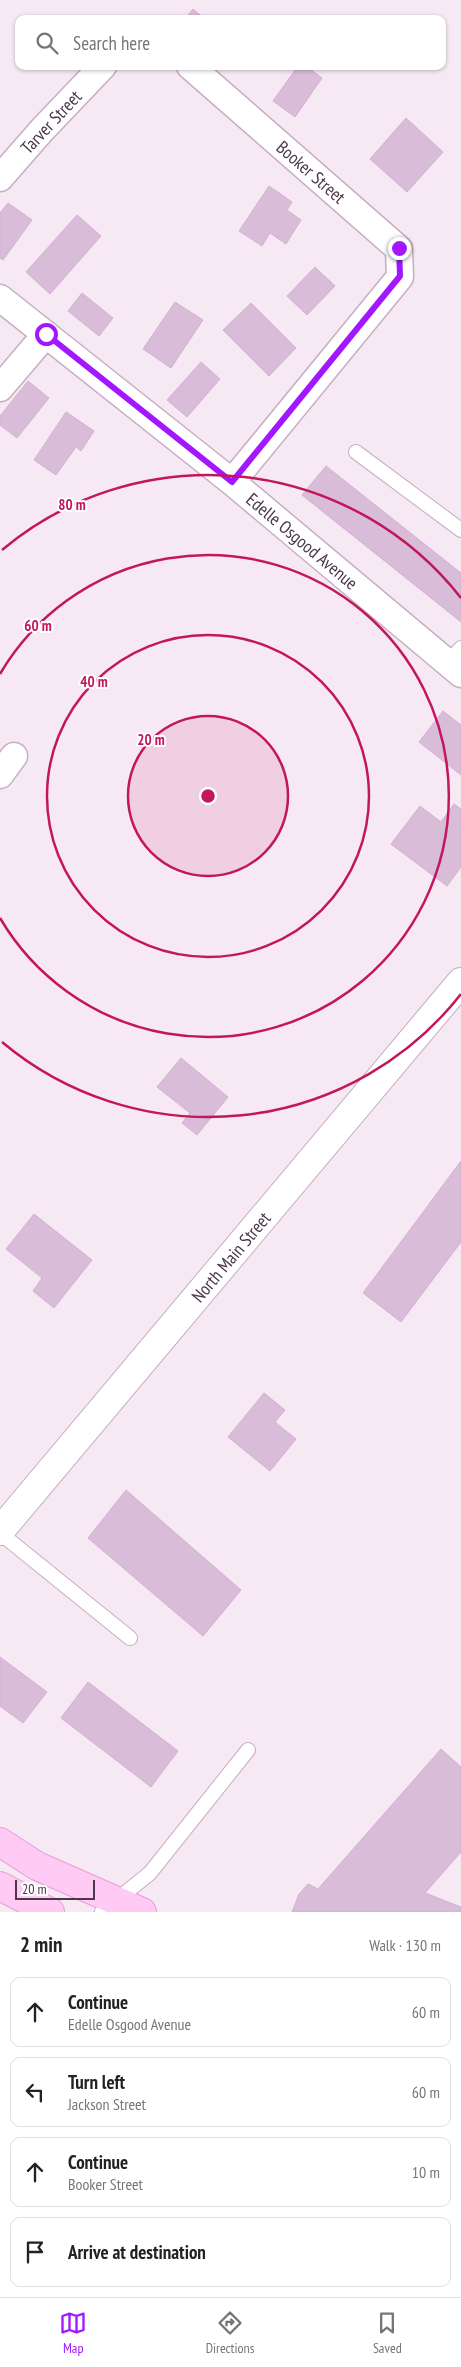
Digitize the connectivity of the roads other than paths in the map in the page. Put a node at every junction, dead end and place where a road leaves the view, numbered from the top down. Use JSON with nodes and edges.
{"nodes":[{"id":1,"x":100,"y":70,"type":"edge"},
{"id":2,"x":195,"y":70,"type":"edge"},
{"id":3,"x":0,"y":178,"type":"edge"},
{"id":4,"x":0,"y":298,"type":"edge"},
{"id":5,"x":46,"y":334,"type":"junction"},
{"id":6,"x":0,"y":388,"type":"edge"},
{"id":7,"x":356,"y":452,"type":"dead end"},
{"id":8,"x":232,"y":482,"type":"junction"},
{"id":9,"x":461,"y":530,"type":"edge"},
{"id":10,"x":456,"y":661,"type":"edge"},
{"id":11,"x":461,"y":982,"type":"edge"},
{"id":12,"x":0,"y":1532,"type":"edge"},
{"id":13,"x":130,"y":1638,"type":"dead end"},
{"id":14,"x":248,"y":1750,"type":"dead end"},
{"id":15,"x":0,"y":1842,"type":"edge"},
{"id":16,"x":0,"y":1886,"type":"edge"},
{"id":17,"x":109,"y":1906,"type":"edge"},
{"id":18,"x":50,"y":1912,"type":"edge"},
{"id":19,"x":142,"y":1912,"type":"edge"}],
"edges":[{"from":1,"to":3,"type":"street","name":"Tarver Street"},
{"from":2,"to":8,"type":"street","name":"Booker Street"},
{"from":4,"to":5,"type":"street","name":"Edelle Osgood Avenue"},
{"from":5,"to":6,"type":"street"},
{"from":5,"to":8,"type":"street","name":"Edelle Osgood Avenue"},
{"from":7,"to":9,"type":"lane"},
{"from":8,"to":10,"type":"street","name":"Edelle Osgood Avenue"},
{"from":11,"to":12,"type":"street","name":"North Main Street"},
{"from":12,"to":13,"type":"lane"},
{"from":14,"to":17,"type":"lane"},
{"from":15,"to":17,"type":"main road"},
{"from":16,"to":18,"type":"main road"},
{"from":17,"to":19,"type":"main road"}]}
